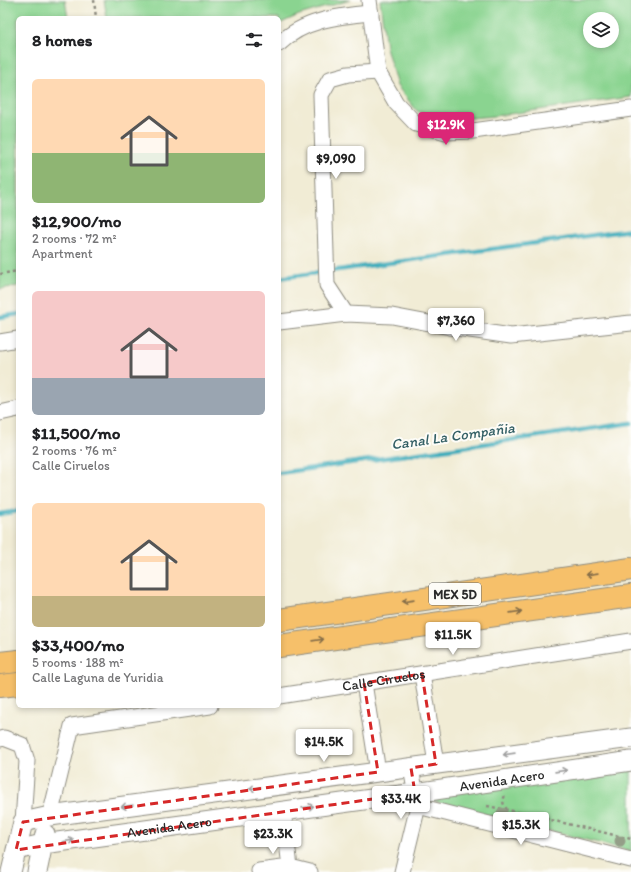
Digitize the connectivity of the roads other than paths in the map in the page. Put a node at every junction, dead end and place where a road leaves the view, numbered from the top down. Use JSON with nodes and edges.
{"nodes":[{"id":1,"x":370,"y":6,"type":"edge"},
{"id":2,"x":281,"y":42,"type":"edge"},
{"id":3,"x":378,"y":72,"type":"junction"},
{"id":4,"x":631,"y":109,"type":"edge"},
{"id":5,"x":346,"y":314,"type":"junction"},
{"id":6,"x":281,"y":322,"type":"edge"},
{"id":7,"x":631,"y":323,"type":"edge"},
{"id":8,"x":16,"y":339,"type":"edge"},
{"id":9,"x":0,"y":342,"type":"edge"},
{"id":10,"x":16,"y":409,"type":"edge"},
{"id":11,"x":0,"y":413,"type":"edge"},
{"id":12,"x":631,"y":569,"type":"edge"},
{"id":13,"x":631,"y":596,"type":"edge"},
{"id":14,"x":281,"y":620,"type":"edge"},
{"id":15,"x":631,"y":641,"type":"edge"},
{"id":16,"x":281,"y":646,"type":"edge"},
{"id":17,"x":16,"y":661,"type":"edge"},
{"id":18,"x":0,"y":663,"type":"edge"},
{"id":19,"x":422,"y":674,"type":"junction"},
{"id":20,"x":16,"y":684,"type":"edge"},
{"id":21,"x":364,"y":684,"type":"junction"},
{"id":22,"x":0,"y":686,"type":"edge"},
{"id":23,"x":281,"y":696,"type":"edge"},
{"id":24,"x":196,"y":708,"type":"edge"},
{"id":25,"x":631,"y":738,"type":"edge"},
{"id":26,"x":0,"y":739,"type":"edge"},
{"id":27,"x":631,"y":761,"type":"edge"},
{"id":28,"x":436,"y":764,"type":"junction"},
{"id":29,"x":412,"y":768,"type":"junction"},
{"id":30,"x":378,"y":772,"type":"junction"},
{"id":31,"x":416,"y":800,"type":"junction"},
{"id":32,"x":283,"y":810,"type":"junction"},
{"id":33,"x":50,"y":816,"type":"junction"},
{"id":34,"x":23,"y":822,"type":"junction"},
{"id":35,"x":43,"y":844,"type":"junction"},
{"id":36,"x":16,"y":850,"type":"junction"},
{"id":37,"x":631,"y":860,"type":"edge"},
{"id":38,"x":290,"y":867,"type":"junction"},
{"id":39,"x":259,"y":871,"type":"dead end"},
{"id":40,"x":11,"y":872,"type":"edge"},
{"id":41,"x":37,"y":872,"type":"edge"},
{"id":42,"x":310,"y":872,"type":"edge"},
{"id":43,"x":402,"y":872,"type":"edge"}],
"edges":[{"from":1,"to":2,"type":"street"},
{"from":1,"to":3,"type":"street"},
{"from":3,"to":4,"type":"street"},
{"from":3,"to":5,"type":"street"},
{"from":5,"to":6,"type":"street"},
{"from":5,"to":7,"type":"street"},
{"from":8,"to":9,"type":"street"},
{"from":10,"to":11,"type":"street"},
{"from":12,"to":14,"type":"highway","number":"MEX 5D","one_way":true},
{"from":16,"to":13,"type":"highway","number":"MEX 5D","one_way":true},
{"from":15,"to":19,"type":"street","name":"Calle Ciruelos"},
{"from":17,"to":18,"type":"highway"},
{"from":19,"to":21,"type":"street","name":"Calle Ciruelos"},
{"from":19,"to":28,"type":"street"},
{"from":20,"to":22,"type":"highway"},
{"from":21,"to":23,"type":"street","name":"Calle Ciruelos"},
{"from":21,"to":30,"type":"street"},
{"from":24,"to":33,"type":"street"},
{"from":25,"to":28,"type":"street","name":"Avenida Acero","one_way":true},
{"from":26,"to":34,"type":"street"},
{"from":31,"to":27,"type":"street","name":"Avenida Acero","one_way":true},
{"from":28,"to":29,"type":"street","name":"Avenida Acero"},
{"from":29,"to":30,"type":"street","name":"Avenida Acero"},
{"from":29,"to":31,"type":"street"},
{"from":30,"to":33,"type":"street","name":"Avenida Acero","one_way":true},
{"from":32,"to":31,"type":"street","name":"Avenida Acero","one_way":true},
{"from":31,"to":37,"type":"street"},
{"from":31,"to":43,"type":"street"},
{"from":35,"to":32,"type":"street","name":"Avenida Acero","one_way":true},
{"from":32,"to":38,"type":"street"},
{"from":33,"to":34,"type":"street","name":"Avenida Acero"},
{"from":33,"to":35,"type":"street"},
{"from":34,"to":36,"type":"street"},
{"from":35,"to":36,"type":"street","name":"Avenida Acero"},
{"from":35,"to":41,"type":"street"},
{"from":36,"to":40,"type":"street"},
{"from":38,"to":39,"type":"street"},
{"from":38,"to":42,"type":"street"}]}
